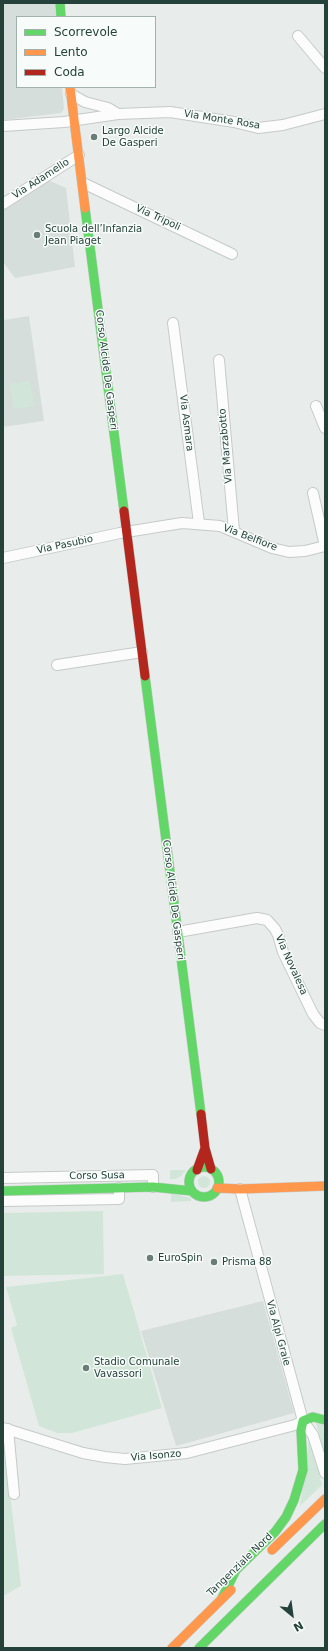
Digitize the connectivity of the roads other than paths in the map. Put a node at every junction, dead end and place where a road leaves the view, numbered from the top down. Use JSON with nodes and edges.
{"nodes":[{"id":1,"x":60,"y":3,"type":"edge"},
{"id":2,"x":61,"y":16,"type":"edge"},
{"id":3,"x":298,"y":36,"type":"dead end"},
{"id":4,"x":325,"y":68,"type":"edge"},
{"id":5,"x":71,"y":90,"type":"edge"},
{"id":6,"x":118,"y":114,"type":"junction"},
{"id":7,"x":325,"y":114,"type":"edge"},
{"id":8,"x":75,"y":120,"type":"junction"},
{"id":9,"x":3,"y":126,"type":"edge"},
{"id":10,"x":79,"y":154,"type":"junction"},
{"id":11,"x":83,"y":183,"type":"junction"},
{"id":12,"x":3,"y":204,"type":"edge"},
{"id":13,"x":232,"y":254,"type":"dead end"},
{"id":14,"x":173,"y":323,"type":"dead end"},
{"id":15,"x":219,"y":360,"type":"dead end"},
{"id":16,"x":316,"y":406,"type":"dead end"},
{"id":17,"x":325,"y":428,"type":"edge"},
{"id":18,"x":312,"y":493,"type":"dead end"},
{"id":19,"x":199,"y":524,"type":"junction"},
{"id":20,"x":126,"y":531,"type":"junction"},
{"id":21,"x":234,"y":531,"type":"junction"},
{"id":22,"x":325,"y":546,"type":"edge"},
{"id":23,"x":3,"y":558,"type":"edge"},
{"id":24,"x":142,"y":652,"type":"junction"},
{"id":25,"x":57,"y":665,"type":"dead end"},
{"id":26,"x":178,"y":932,"type":"junction"},
{"id":27,"x":325,"y":1025,"type":"edge"},
{"id":28,"x":205,"y":1148,"type":"junction"},
{"id":29,"x":211,"y":1169,"type":"junction"},
{"id":30,"x":196,"y":1170,"type":"junction"},
{"id":31,"x":218,"y":1177,"type":"junction"},
{"id":32,"x":3,"y":1178,"type":"edge"},
{"id":33,"x":28,"y":1178,"type":"junction"},
{"id":34,"x":190,"y":1178,"type":"junction"},
{"id":35,"x":325,"y":1186,"type":"edge"},
{"id":36,"x":153,"y":1187,"type":"junction"},
{"id":37,"x":119,"y":1188,"type":"junction"},
{"id":38,"x":217,"y":1188,"type":"junction"},
{"id":39,"x":258,"y":1188,"type":"junction"},
{"id":40,"x":240,"y":1189,"type":"junction"},
{"id":41,"x":3,"y":1190,"type":"edge"},
{"id":42,"x":14,"y":1190,"type":"junction"},
{"id":43,"x":28,"y":1190,"type":"junction"},
{"id":44,"x":192,"y":1190,"type":"junction"},
{"id":45,"x":3,"y":1201,"type":"edge"},
{"id":46,"x":14,"y":1201,"type":"junction"},
{"id":47,"x":325,"y":1420,"type":"edge"},
{"id":48,"x":303,"y":1421,"type":"junction"},
{"id":49,"x":5,"y":1429,"type":"edge"},
{"id":50,"x":325,"y":1473,"type":"edge"},
{"id":51,"x":14,"y":1494,"type":"dead end"},
{"id":52,"x":324,"y":1501,"type":"edge"},
{"id":53,"x":325,"y":1524,"type":"edge"},
{"id":54,"x":267,"y":1555,"type":"dead end"},
{"id":55,"x":244,"y":1576,"type":"dead end"},
{"id":56,"x":222,"y":1598,"type":"junction"},
{"id":57,"x":172,"y":1648,"type":"edge"},
{"id":58,"x":199,"y":1648,"type":"edge"}],
"edges":[{"from":1,"to":2,"type":"main road"},
{"from":3,"to":4,"type":"street"},
{"from":5,"to":6,"type":"street"},
{"from":5,"to":8,"type":"main road","name":"Corso Alcide De Gasperi"},
{"from":6,"to":7,"type":"street","name":"Via Monte Rosa"},
{"from":6,"to":8,"type":"street"},
{"from":8,"to":9,"type":"street"},
{"from":8,"to":10,"type":"main road","name":"Corso Alcide De Gasperi"},
{"from":10,"to":11,"type":"main road","name":"Corso Alcide De Gasperi"},
{"from":10,"to":12,"type":"street","name":"Via Adamello"},
{"from":11,"to":13,"type":"street","name":"Via Tripoli"},
{"from":11,"to":20,"type":"main road","name":"Corso Alcide De Gasperi"},
{"from":14,"to":19,"type":"street","name":"Via Asmara"},
{"from":15,"to":21,"type":"street","name":"Via Marzabotto"},
{"from":16,"to":17,"type":"street"},
{"from":18,"to":22,"type":"street","name":"Via Belfiore"},
{"from":19,"to":20,"type":"street","name":"Via Belfiore"},
{"from":19,"to":21,"type":"street","name":"Via Belfiore"},
{"from":20,"to":23,"type":"street","name":"Via Pasubio"},
{"from":20,"to":24,"type":"main road","name":"Corso Alcide De Gasperi"},
{"from":21,"to":22,"type":"street","name":"Via Belfiore"},
{"from":24,"to":25,"type":"street"},
{"from":24,"to":26,"type":"main road","name":"Corso Alcide De Gasperi"},
{"from":26,"to":27,"type":"street","name":"Via Novalesa"},
{"from":26,"to":28,"type":"main road","name":"Corso Alcide De Gasperi"},
{"from":28,"to":29,"type":"main road","name":"Corso Alcide De Gasperi"},
{"from":28,"to":30,"type":"main road","name":"Corso Alcide De Gasperi"},
{"from":29,"to":30,"type":"main road"},
{"from":29,"to":31,"type":"main road"},
{"from":30,"to":34,"type":"main road"},
{"from":31,"to":38,"type":"main road"},
{"from":31,"to":39,"type":"main road"},
{"from":32,"to":33,"type":"street","name":"Corso Susa"},
{"from":33,"to":36,"type":"street","name":"Corso Susa"},
{"from":33,"to":43,"type":"street"},
{"from":34,"to":36,"type":"main road","name":"Corso Susa"},
{"from":34,"to":44,"type":"main road"},
{"from":35,"to":39,"type":"main road"},
{"from":36,"to":37,"type":"main road","name":"Corso Susa"},
{"from":36,"to":44,"type":"main road","name":"Corso Susa"},
{"from":37,"to":43,"type":"main road","name":"Corso Susa"},
{"from":37,"to":46,"type":"street","name":"Corso Susa"},
{"from":38,"to":40,"type":"main road"},
{"from":38,"to":44,"type":"main road"},
{"from":39,"to":40,"type":"main road"},
{"from":40,"to":48,"type":"street","name":"Via Alpi Graie"},
{"from":41,"to":42,"type":"main road","name":"Corso Susa"},
{"from":42,"to":43,"type":"main road","name":"Corso Susa"},
{"from":42,"to":46,"type":"street"},
{"from":45,"to":46,"type":"street","name":"Corso Susa"},
{"from":47,"to":48,"type":"main road"},
{"from":48,"to":49,"type":"street","name":"Via Isonzo"},
{"from":48,"to":50,"type":"street","name":"Via Alpi Graie"},
{"from":48,"to":56,"type":"main road"},
{"from":49,"to":51,"type":"street","name":"Via Isonzo"},
{"from":52,"to":54,"type":"main road","name":"Tangenziale Nord"},
{"from":53,"to":58,"type":"main road"},
{"from":55,"to":56,"type":"main road","name":"Tangenziale Nord"},
{"from":56,"to":57,"type":"main road","name":"Tangenziale Nord"}]}
